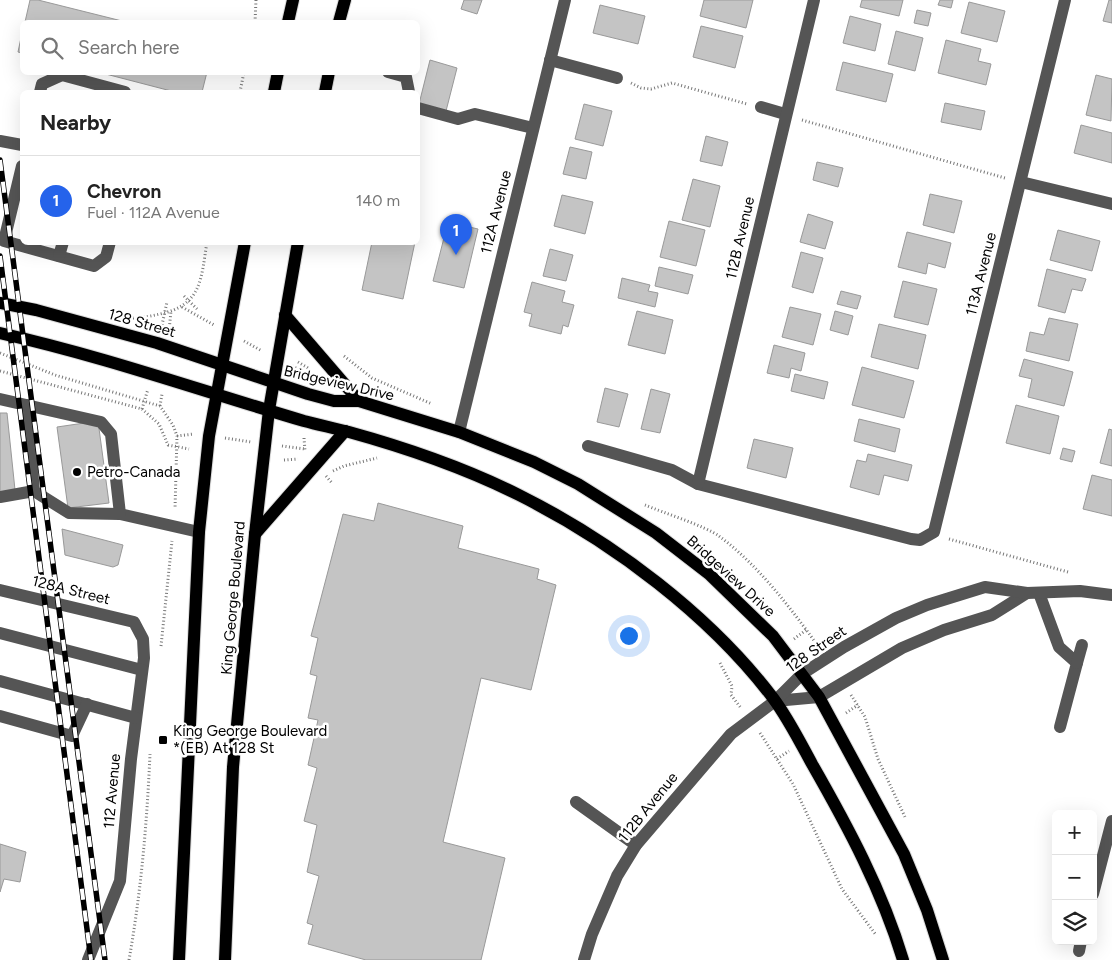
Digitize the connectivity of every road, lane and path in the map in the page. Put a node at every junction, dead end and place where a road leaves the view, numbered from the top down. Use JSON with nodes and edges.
{"nodes":[{"id":1,"x":256,"y":0,"type":"edge"},
{"id":2,"x":293,"y":0,"type":"edge"},
{"id":3,"x":344,"y":0,"type":"edge"},
{"id":4,"x":566,"y":0,"type":"edge"},
{"id":5,"x":814,"y":0,"type":"edge"},
{"id":6,"x":1065,"y":0,"type":"edge"},
{"id":7,"x":255,"y":20,"type":"edge"},
{"id":8,"x":288,"y":20,"type":"edge"},
{"id":9,"x":339,"y":20,"type":"edge"},
{"id":10,"x":550,"y":60,"type":"junction"},
{"id":11,"x":62,"y":75,"type":"edge"},
{"id":12,"x":62,"y":75,"type":"edge"},
{"id":13,"x":243,"y":75,"type":"edge"},
{"id":14,"x":277,"y":75,"type":"edge"},
{"id":15,"x":328,"y":75,"type":"edge"},
{"id":16,"x":397,"y":75,"type":"edge"},
{"id":17,"x":616,"y":78,"type":"joint"},
{"id":18,"x":40,"y":90,"type":"edge"},
{"id":19,"x":118,"y":90,"type":"edge"},
{"id":20,"x":240,"y":90,"type":"edge"},
{"id":21,"x":274,"y":90,"type":"edge"},
{"id":22,"x":325,"y":90,"type":"edge"},
{"id":23,"x":409,"y":90,"type":"edge"},
{"id":24,"x":761,"y":107,"type":"joint"},
{"id":25,"x":420,"y":109,"type":"edge"},
{"id":26,"x":786,"y":114,"type":"junction"},
{"id":27,"x":799,"y":120,"type":"dead end"},
{"id":28,"x":533,"y":128,"type":"junction"},
{"id":29,"x":0,"y":141,"type":"edge"},
{"id":30,"x":20,"y":145,"type":"edge"},
{"id":31,"x":20,"y":174,"type":"edge"},
{"id":32,"x":1014,"y":180,"type":"junction"},
{"id":33,"x":1112,"y":204,"type":"edge"},
{"id":34,"x":62,"y":245,"type":"edge"},
{"id":35,"x":109,"y":245,"type":"edge"},
{"id":36,"x":206,"y":245,"type":"edge"},
{"id":37,"x":244,"y":245,"type":"edge"},
{"id":38,"x":297,"y":245,"type":"edge"},
{"id":39,"x":59,"y":256,"type":"junction"},
{"id":40,"x":184,"y":296,"type":"dead end"},
{"id":41,"x":188,"y":300,"type":"junction"},
{"id":42,"x":167,"y":302,"type":"dead end"},
{"id":43,"x":0,"y":303,"type":"edge"},
{"id":44,"x":182,"y":307,"type":"junction"},
{"id":45,"x":196,"y":309,"type":"dead end"},
{"id":46,"x":192,"y":314,"type":"dead end"},
{"id":47,"x":285,"y":315,"type":"junction"},
{"id":48,"x":170,"y":324,"type":"dead end"},
{"id":49,"x":162,"y":325,"type":"dead end"},
{"id":50,"x":0,"y":333,"type":"edge"},
{"id":51,"x":340,"y":351,"type":"dead end"},
{"id":52,"x":0,"y":353,"type":"edge"},
{"id":53,"x":222,"y":366,"type":"junction"},
{"id":54,"x":297,"y":368,"type":"dead end"},
{"id":55,"x":0,"y":371,"type":"edge"},
{"id":56,"x":310,"y":375,"type":"dead end"},
{"id":57,"x":273,"y":384,"type":"junction"},
{"id":58,"x":149,"y":386,"type":"dead end"},
{"id":59,"x":162,"y":392,"type":"dead end"},
{"id":60,"x":217,"y":394,"type":"junction"},
{"id":61,"x":0,"y":398,"type":"edge"},
{"id":62,"x":359,"y":401,"type":"junction"},
{"id":63,"x":145,"y":402,"type":"junction"},
{"id":64,"x":429,"y":403,"type":"dead end"},
{"id":65,"x":26,"y":405,"type":"junction"},
{"id":66,"x":160,"y":406,"type":"junction"},
{"id":67,"x":142,"y":410,"type":"junction"},
{"id":68,"x":269,"y":410,"type":"junction"},
{"id":69,"x":345,"y":431,"type":"junction"},
{"id":70,"x":459,"y":432,"type":"junction"},
{"id":71,"x":177,"y":436,"type":"junction"},
{"id":72,"x":210,"y":436,"type":"junction"},
{"id":73,"x":305,"y":437,"type":"dead end"},
{"id":74,"x":265,"y":444,"type":"junction"},
{"id":75,"x":588,"y":446,"type":"dead end"},
{"id":76,"x":176,"y":447,"type":"junction"},
{"id":77,"x":189,"y":449,"type":"dead end"},
{"id":78,"x":301,"y":458,"type":"dead end"},
{"id":79,"x":386,"y":458,"type":"dead end"},
{"id":80,"x":284,"y":460,"type":"dead end"},
{"id":81,"x":332,"y":483,"type":"dead end"},
{"id":82,"x":698,"y":484,"type":"junction"},
{"id":83,"x":34,"y":491,"type":"junction"},
{"id":84,"x":0,"y":497,"type":"edge"},
{"id":85,"x":175,"y":508,"type":"dead end"},
{"id":86,"x":120,"y":514,"type":"junction"},
{"id":87,"x":199,"y":532,"type":"junction"},
{"id":88,"x":255,"y":534,"type":"junction"},
{"id":89,"x":948,"y":539,"type":"dead end"},
{"id":90,"x":170,"y":550,"type":"dead end"},
{"id":91,"x":1068,"y":572,"type":"dead end"},
{"id":92,"x":0,"y":590,"type":"edge"},
{"id":93,"x":1033,"y":593,"type":"junction"},
{"id":94,"x":1112,"y":595,"type":"edge"},
{"id":95,"x":134,"y":622,"type":"joint"},
{"id":96,"x":806,"y":630,"type":"dead end"},
{"id":97,"x":0,"y":633,"type":"edge"},
{"id":98,"x":792,"y":641,"type":"dead end"},
{"id":99,"x":1082,"y":645,"type":"dead end"},
{"id":100,"x":161,"y":648,"type":"dead end"},
{"id":101,"x":715,"y":656,"type":"dead end"},
{"id":102,"x":1077,"y":663,"type":"junction"},
{"id":103,"x":142,"y":670,"type":"junction"},
{"id":104,"x":802,"y":674,"type":"junction"},
{"id":105,"x":0,"y":681,"type":"edge"},
{"id":106,"x":740,"y":682,"type":"dead end"},
{"id":107,"x":732,"y":686,"type":"junction"},
{"id":108,"x":819,"y":697,"type":"junction"},
{"id":109,"x":775,"y":701,"type":"junction"},
{"id":110,"x":87,"y":704,"type":"junction"},
{"id":111,"x":737,"y":704,"type":"dead end"},
{"id":112,"x":858,"y":705,"type":"dead end"},
{"id":113,"x":847,"y":712,"type":"dead end"},
{"id":114,"x":0,"y":716,"type":"edge"},
{"id":115,"x":136,"y":718,"type":"junction"},
{"id":116,"x":1060,"y":727,"type":"dead end"},
{"id":117,"x":770,"y":747,"type":"dead end"},
{"id":118,"x":790,"y":750,"type":"dead end"},
{"id":119,"x":150,"y":753,"type":"dead end"},
{"id":120,"x":777,"y":759,"type":"junction"},
{"id":121,"x":576,"y":802,"type":"dead end"},
{"id":122,"x":1112,"y":821,"type":"edge"},
{"id":123,"x":636,"y":845,"type":"junction"},
{"id":124,"x":1097,"y":879,"type":"edge"},
{"id":125,"x":880,"y":941,"type":"dead end"},
{"id":126,"x":88,"y":960,"type":"edge"},
{"id":127,"x":129,"y":960,"type":"edge"},
{"id":128,"x":179,"y":960,"type":"edge"},
{"id":129,"x":225,"y":960,"type":"edge"},
{"id":130,"x":584,"y":960,"type":"edge"},
{"id":131,"x":903,"y":960,"type":"edge"},
{"id":132,"x":943,"y":960,"type":"edge"}],
"edges":[{"from":1,"to":7,"type":"path"},
{"from":2,"to":8,"type":"main road"},
{"from":3,"to":9,"type":"main road"},
{"from":4,"to":10,"type":"street","name":"112A Avenue"},
{"from":5,"to":26,"type":"street","name":"112B Avenue"},
{"from":6,"to":32,"type":"street","name":"113A Avenue"},
{"from":10,"to":17,"type":"street"},
{"from":10,"to":28,"type":"street","name":"112A Avenue"},
{"from":11,"to":19,"type":"street"},
{"from":12,"to":18,"type":"street"},
{"from":13,"to":20,"type":"path"},
{"from":14,"to":21,"type":"main road"},
{"from":15,"to":22,"type":"main road"},
{"from":16,"to":23,"type":"street"},
{"from":17,"to":24,"type":"path"},
{"from":24,"to":26,"type":"street"},
{"from":25,"to":28,"type":"street"},
{"from":26,"to":82,"type":"street","name":"112B Avenue"},
{"from":27,"to":32,"type":"path"},
{"from":28,"to":70,"type":"street","name":"112A Avenue"},
{"from":29,"to":30,"type":"street"},
{"from":31,"to":39,"type":"street"},
{"from":32,"to":33,"type":"street"},
{"from":32,"to":82,"type":"street","name":"113A Avenue"},
{"from":34,"to":39,"type":"street"},
{"from":35,"to":39,"type":"street"},
{"from":36,"to":41,"type":"path"},
{"from":37,"to":53,"type":"main road"},
{"from":38,"to":47,"type":"main road","name":"King George Boulevard"},
{"from":40,"to":41,"type":"path"},
{"from":41,"to":44,"type":"path"},
{"from":41,"to":45,"type":"path"},
{"from":42,"to":49,"type":"path"},
{"from":43,"to":53,"type":"main road","name":"128 Street"},
{"from":44,"to":46,"type":"path"},
{"from":44,"to":48,"type":"path"},
{"from":47,"to":57,"type":"main road","name":"King George Boulevard"},
{"from":47,"to":62,"type":"main road"},
{"from":50,"to":60,"type":"main road"},
{"from":51,"to":64,"type":"path"},
{"from":52,"to":63,"type":"path"},
{"from":53,"to":57,"type":"main road","name":"128 Street"},
{"from":53,"to":60,"type":"main road"},
{"from":54,"to":56,"type":"path"},
{"from":55,"to":67,"type":"path"},
{"from":57,"to":62,"type":"main road","name":"Bridgeview Drive"},
{"from":57,"to":68,"type":"main road","name":"King George Boulevard"},
{"from":58,"to":63,"type":"path"},
{"from":59,"to":66,"type":"path"},
{"from":60,"to":68,"type":"main road"},
{"from":60,"to":72,"type":"main road"},
{"from":61,"to":65,"type":"street"},
{"from":62,"to":70,"type":"main road","name":"Bridgeview Drive"},
{"from":63,"to":66,"type":"path"},
{"from":63,"to":67,"type":"path"},
{"from":65,"to":83,"type":"street"},
{"from":65,"to":86,"type":"street"},
{"from":66,"to":71,"type":"path"},
{"from":67,"to":76,"type":"path"},
{"from":68,"to":69,"type":"main road"},
{"from":68,"to":74,"type":"main road","name":"King George Boulevard"},
{"from":69,"to":88,"type":"main road"},
{"from":69,"to":109,"type":"main road"},
{"from":70,"to":104,"type":"main road","name":"Bridgeview Drive"},
{"from":71,"to":72,"type":"path"},
{"from":71,"to":76,"type":"path"},
{"from":72,"to":74,"type":"path"},
{"from":72,"to":87,"type":"main road"},
{"from":73,"to":74,"type":"path"},
{"from":74,"to":88,"type":"main road","name":"King George Boulevard"},
{"from":75,"to":82,"type":"street"},
{"from":76,"to":77,"type":"path"},
{"from":76,"to":85,"type":"path"},
{"from":78,"to":80,"type":"path"},
{"from":79,"to":81,"type":"path"},
{"from":83,"to":84,"type":"street"},
{"from":83,"to":86,"type":"street"},
{"from":86,"to":87,"type":"street"},
{"from":87,"to":128,"type":"main road"},
{"from":88,"to":129,"type":"main road","name":"King George Boulevard"},
{"from":89,"to":91,"type":"path"},
{"from":90,"to":100,"type":"path"},
{"from":92,"to":95,"type":"street","name":"128A Street"},
{"from":93,"to":94,"type":"street","name":"128 Street"},
{"from":93,"to":102,"type":"street"},
{"from":93,"to":104,"type":"street","name":"128 Street"},
{"from":93,"to":108,"type":"street","name":"128 Street"},
{"from":95,"to":103,"type":"street","name":"112 Avenue"},
{"from":96,"to":98,"type":"path"},
{"from":97,"to":103,"type":"street"},
{"from":99,"to":102,"type":"street"},
{"from":101,"to":107,"type":"path"},
{"from":102,"to":116,"type":"street"},
{"from":103,"to":115,"type":"street","name":"112 Avenue"},
{"from":104,"to":108,"type":"main road","name":"Bridgeview Drive"},
{"from":104,"to":109,"type":"street","name":"128 Street"},
{"from":105,"to":110,"type":"street"},
{"from":106,"to":107,"type":"path"},
{"from":107,"to":111,"type":"path"},
{"from":108,"to":109,"type":"street","name":"128 Street"},
{"from":108,"to":132,"type":"main road","name":"Bridgeview Drive"},
{"from":109,"to":123,"type":"street","name":"112B Avenue"},
{"from":109,"to":131,"type":"main road"},
{"from":110,"to":114,"type":"street"},
{"from":110,"to":115,"type":"street"},
{"from":112,"to":113,"type":"path"},
{"from":115,"to":126,"type":"street","name":"112 Avenue"},
{"from":117,"to":120,"type":"path"},
{"from":118,"to":120,"type":"path"},
{"from":119,"to":127,"type":"path"},
{"from":120,"to":125,"type":"path"},
{"from":121,"to":123,"type":"street"},
{"from":122,"to":124,"type":"street"},
{"from":123,"to":130,"type":"street","name":"112B Avenue"}]}
